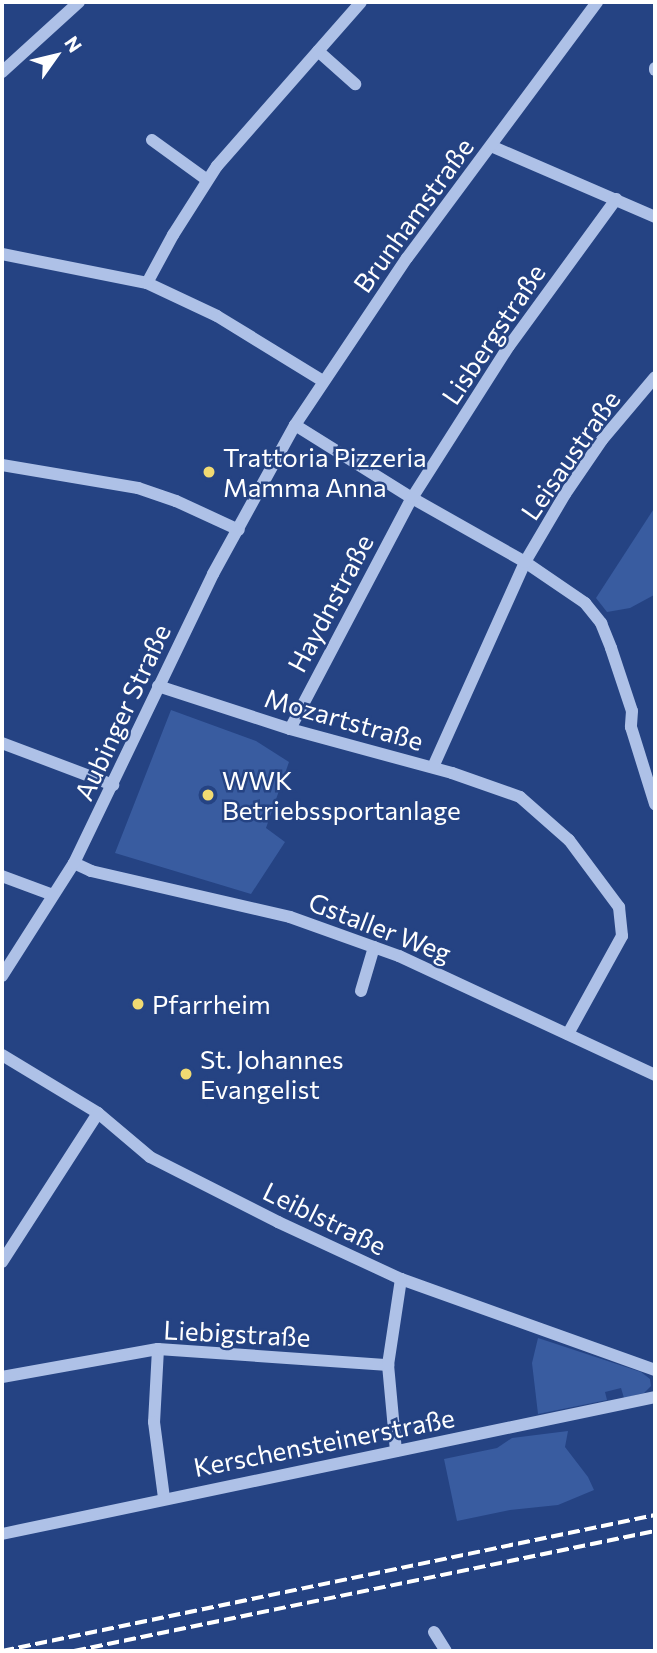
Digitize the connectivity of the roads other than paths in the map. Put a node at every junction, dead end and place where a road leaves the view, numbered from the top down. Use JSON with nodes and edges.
{"nodes":[{"id":1,"x":79,"y":2,"type":"edge"},
{"id":2,"x":361,"y":2,"type":"edge"},
{"id":3,"x":597,"y":2,"type":"edge"},
{"id":4,"x":318,"y":51,"type":"junction"},
{"id":5,"x":2,"y":72,"type":"edge"},
{"id":6,"x":355,"y":84,"type":"dead end"},
{"id":7,"x":152,"y":140,"type":"dead end"},
{"id":8,"x":491,"y":146,"type":"junction"},
{"id":9,"x":207,"y":180,"type":"junction"},
{"id":10,"x":616,"y":199,"type":"junction"},
{"id":11,"x":655,"y":217,"type":"edge"},
{"id":12,"x":2,"y":254,"type":"edge"},
{"id":13,"x":147,"y":283,"type":"junction"},
{"id":14,"x":655,"y":377,"type":"edge"},
{"id":15,"x":323,"y":381,"type":"junction"},
{"id":16,"x":295,"y":425,"type":"junction"},
{"id":17,"x":275,"y":462,"type":"joint"},
{"id":18,"x":2,"y":465,"type":"edge"},
{"id":19,"x":412,"y":498,"type":"junction"},
{"id":20,"x":239,"y":530,"type":"junction"},
{"id":21,"x":525,"y":562,"type":"junction"},
{"id":22,"x":158,"y":686,"type":"junction"},
{"id":23,"x":290,"y":729,"type":"junction"},
{"id":24,"x":2,"y":743,"type":"edge"},
{"id":25,"x":433,"y":767,"type":"junction"},
{"id":26,"x":113,"y":785,"type":"junction"},
{"id":27,"x":655,"y":804,"type":"edge"},
{"id":28,"x":74,"y":863,"type":"junction"},
{"id":29,"x":2,"y":876,"type":"edge"},
{"id":30,"x":53,"y":895,"type":"junction"},
{"id":31,"x":374,"y":947,"type":"junction"},
{"id":32,"x":2,"y":976,"type":"edge"},
{"id":33,"x":361,"y":991,"type":"dead end"},
{"id":34,"x":568,"y":1034,"type":"junction"},
{"id":35,"x":2,"y":1055,"type":"edge"},
{"id":36,"x":655,"y":1075,"type":"edge"},
{"id":37,"x":98,"y":1112,"type":"junction"},
{"id":38,"x":2,"y":1262,"type":"edge"},
{"id":39,"x":401,"y":1279,"type":"junction"},
{"id":40,"x":158,"y":1349,"type":"junction"},
{"id":41,"x":388,"y":1365,"type":"junction"},
{"id":42,"x":655,"y":1370,"type":"edge"},
{"id":43,"x":2,"y":1377,"type":"edge"},
{"id":44,"x":655,"y":1397,"type":"edge"},
{"id":45,"x":396,"y":1451,"type":"junction"},
{"id":46,"x":164,"y":1497,"type":"junction"},
{"id":47,"x":2,"y":1534,"type":"edge"},
{"id":48,"x":434,"y":1632,"type":"dead end"},
{"id":49,"x":446,"y":1651,"type":"edge"}],
"edges":[{"from":1,"to":5,"type":"street"},
{"from":2,"to":4,"type":"street"},
{"from":3,"to":8,"type":"street","name":"Brunhamstraße"},
{"from":4,"to":6,"type":"street"},
{"from":4,"to":9,"type":"street"},
{"from":7,"to":9,"type":"street"},
{"from":8,"to":10,"type":"street"},
{"from":8,"to":15,"type":"street","name":"Brunhamstraße"},
{"from":9,"to":13,"type":"street"},
{"from":10,"to":11,"type":"street"},
{"from":10,"to":19,"type":"street","name":"Lisbergstraße"},
{"from":12,"to":13,"type":"street"},
{"from":13,"to":15,"type":"street"},
{"from":14,"to":21,"type":"street","name":"Leisaustraße"},
{"from":15,"to":16,"type":"street","name":"Brunhamstraße"},
{"from":16,"to":17,"type":"street","name":"Brunhamstraße"},
{"from":16,"to":19,"type":"street"},
{"from":17,"to":20,"type":"street","name":"Aubinger Straße"},
{"from":18,"to":20,"type":"street"},
{"from":19,"to":21,"type":"street"},
{"from":19,"to":23,"type":"street","name":"Haydnstraße"},
{"from":20,"to":22,"type":"street","name":"Aubinger Straße"},
{"from":21,"to":25,"type":"street","name":"Leisaustraße"},
{"from":21,"to":27,"type":"street"},
{"from":22,"to":23,"type":"street","name":"Mozartstraße"},
{"from":22,"to":26,"type":"street","name":"Aubinger Straße"},
{"from":23,"to":25,"type":"street","name":"Mozartstraße"},
{"from":24,"to":26,"type":"street"},
{"from":25,"to":34,"type":"street","name":"Mozartstraße"},
{"from":26,"to":28,"type":"street","name":"Aubinger Straße"},
{"from":28,"to":30,"type":"street","name":"Aubinger Straße"},
{"from":28,"to":31,"type":"street","name":"Gstaller Weg"},
{"from":29,"to":30,"type":"street"},
{"from":30,"to":32,"type":"street","name":"Aubinger Straße"},
{"from":31,"to":33,"type":"street"},
{"from":31,"to":34,"type":"street","name":"Gstaller Weg"},
{"from":34,"to":36,"type":"street","name":"Gstaller Weg"},
{"from":35,"to":37,"type":"street","name":"Leiblstraße"},
{"from":37,"to":38,"type":"street"},
{"from":37,"to":39,"type":"street","name":"Leiblstraße"},
{"from":39,"to":41,"type":"street"},
{"from":39,"to":42,"type":"street","name":"Leiblstraße"},
{"from":40,"to":41,"type":"street","name":"Liebigstraße"},
{"from":40,"to":43,"type":"street","name":"Liebigstraße"},
{"from":40,"to":46,"type":"street"},
{"from":41,"to":45,"type":"street"},
{"from":44,"to":45,"type":"street","name":"Kerschensteinerstraße"},
{"from":45,"to":46,"type":"street","name":"Kerschensteinerstraße"},
{"from":46,"to":47,"type":"street","name":"Kerschensteinerstraße"},
{"from":48,"to":49,"type":"street"}]}
